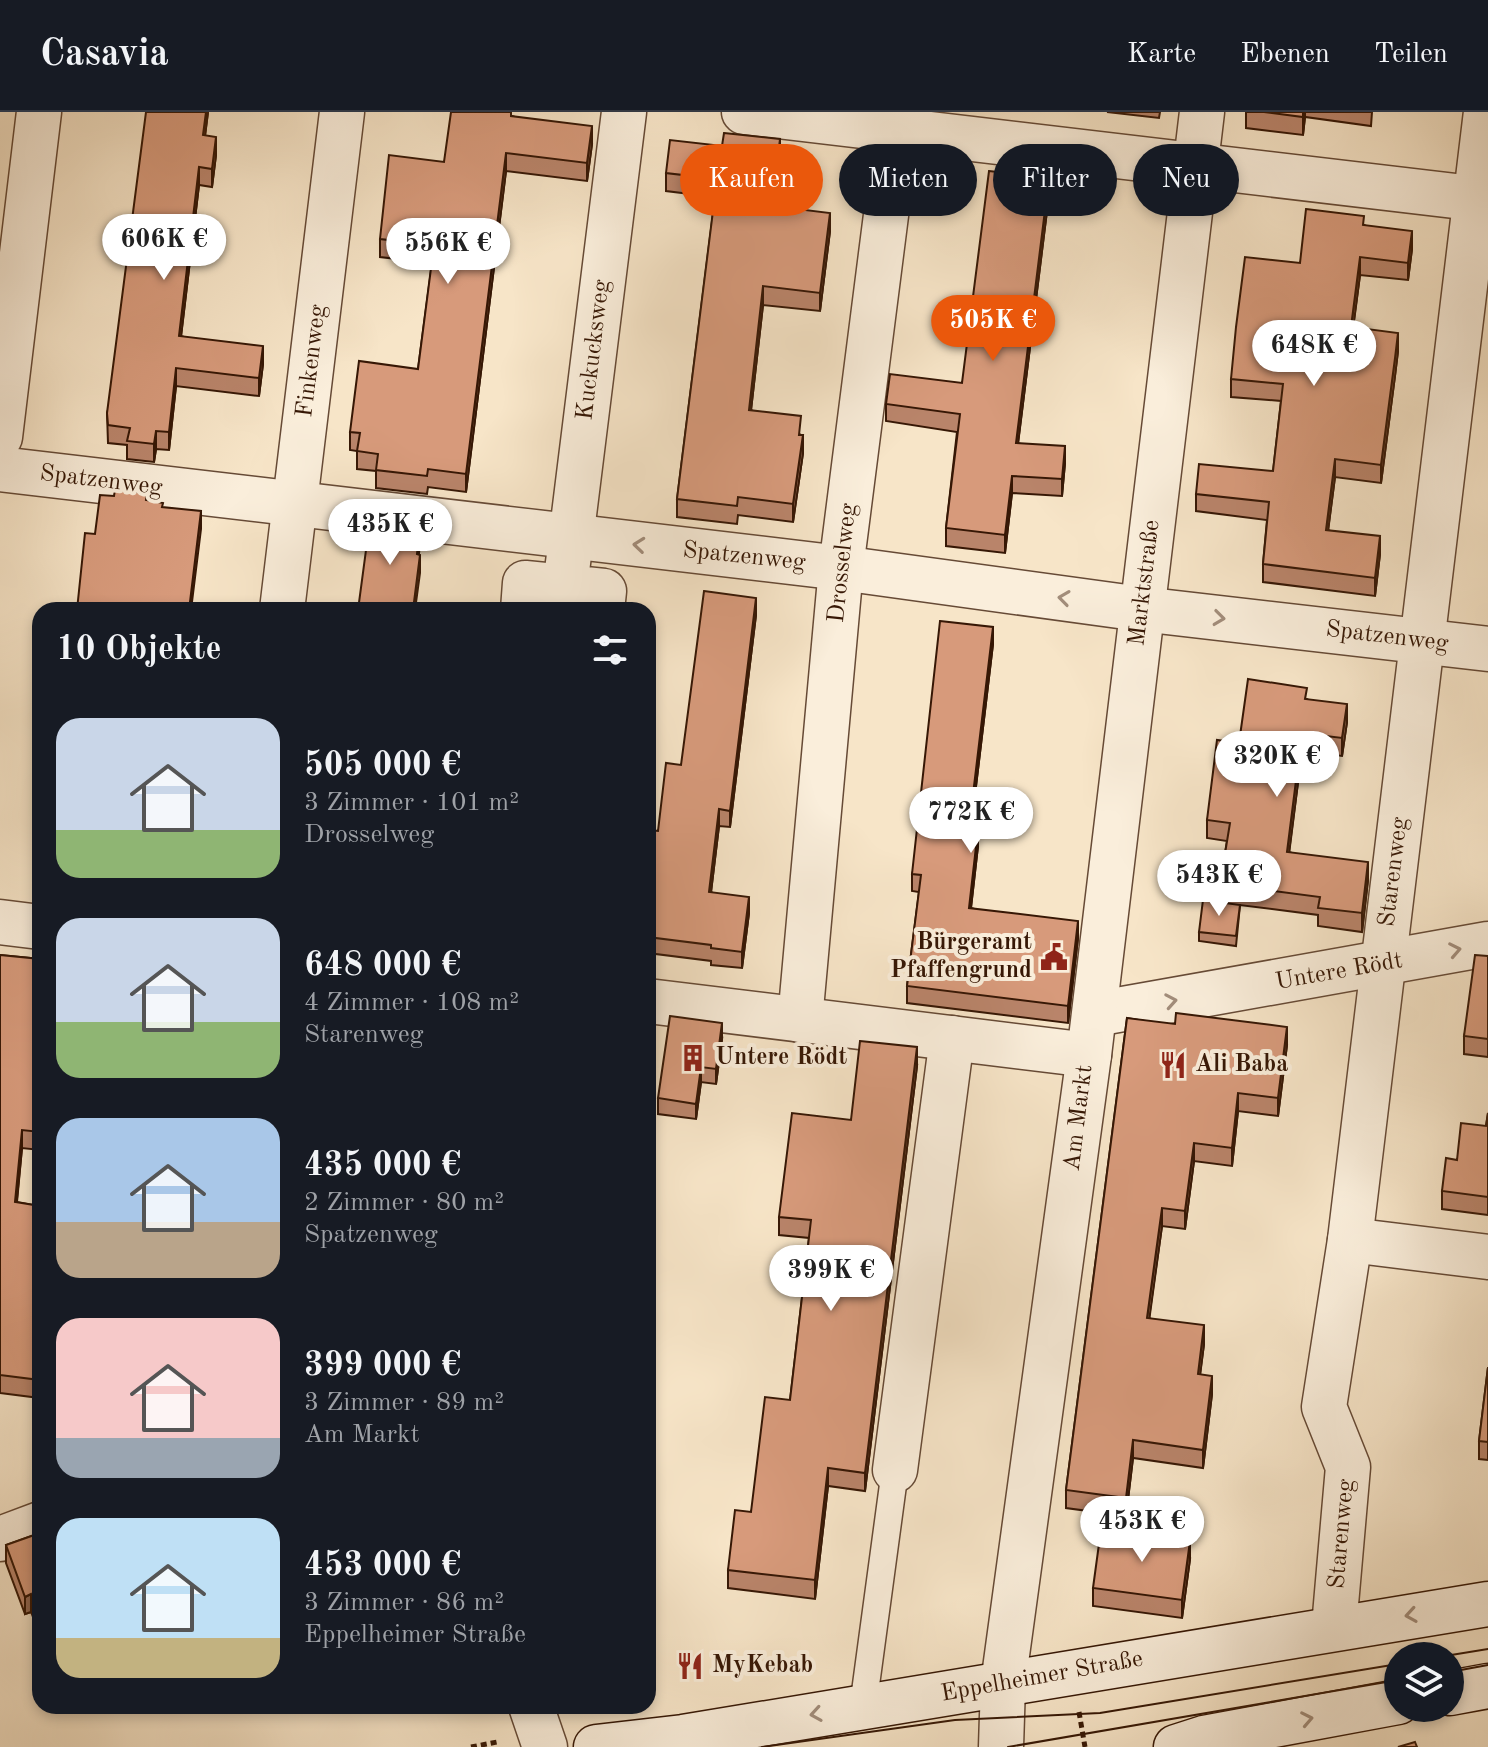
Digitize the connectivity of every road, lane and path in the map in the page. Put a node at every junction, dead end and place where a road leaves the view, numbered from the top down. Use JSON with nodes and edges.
{"nodes":[{"id":1,"x":39,"y":112,"type":"edge"},
{"id":2,"x":342,"y":112,"type":"edge"},
{"id":3,"x":624,"y":112,"type":"edge"},
{"id":4,"x":744,"y":112,"type":"edge"},
{"id":5,"x":1202,"y":112,"type":"edge"},
{"id":6,"x":1486,"y":112,"type":"edge"},
{"id":7,"x":903,"y":120,"type":"edge"},
{"id":8,"x":1198,"y":144,"type":"edge"},
{"id":9,"x":1133,"y":155,"type":"edge"},
{"id":10,"x":1239,"y":170,"type":"edge"},
{"id":11,"x":1482,"y":199,"type":"edge"},
{"id":12,"x":1189,"y":216,"type":"edge"},
{"id":13,"x":0,"y":437,"type":"edge"},
{"id":14,"x":0,"y":469,"type":"edge"},
{"id":15,"x":295,"y":505,"type":"junction"},
{"id":16,"x":570,"y":538,"type":"junction"},
{"id":17,"x":841,"y":568,"type":"junction"},
{"id":18,"x":565,"y":587,"type":"junction"},
{"id":19,"x":283,"y":602,"type":"edge"},
{"id":20,"x":524,"y":602,"type":"edge"},
{"id":21,"x":603,"y":602,"type":"edge"},
{"id":22,"x":1141,"y":609,"type":"junction"},
{"id":23,"x":1422,"y":641,"type":"junction"},
{"id":24,"x":1488,"y":649,"type":"edge"},
{"id":25,"x":0,"y":922,"type":"edge"},
{"id":26,"x":32,"y":926,"type":"edge"},
{"id":27,"x":1488,"y":944,"type":"edge"},
{"id":28,"x":1383,"y":965,"type":"junction"},
{"id":29,"x":656,"y":1002,"type":"edge"},
{"id":30,"x":800,"y":1020,"type":"junction"},
{"id":31,"x":1092,"y":1035,"type":"junction"},
{"id":32,"x":952,"y":1038,"type":"junction"},
{"id":33,"x":1350,"y":1240,"type":"junction"},
{"id":34,"x":1488,"y":1257,"type":"edge"},
{"id":35,"x":895,"y":1470,"type":"joint"},
{"id":36,"x":32,"y":1527,"type":"edge"},
{"id":37,"x":0,"y":1539,"type":"edge"},
{"id":38,"x":1488,"y":1604,"type":"edge"},
{"id":39,"x":1334,"y":1627,"type":"junction"},
{"id":40,"x":1003,"y":1684,"type":"junction"},
{"id":41,"x":1488,"y":1686,"type":"edge"},
{"id":42,"x":1464,"y":1690,"type":"edge"},
{"id":43,"x":1384,"y":1705,"type":"edge"},
{"id":44,"x":863,"y":1707,"type":"junction"},
{"id":45,"x":534,"y":1714,"type":"edge"},
{"id":46,"x":545,"y":1747,"type":"edge"},
{"id":47,"x":596,"y":1747,"type":"edge"},
{"id":48,"x":1001,"y":1747,"type":"edge"},
{"id":49,"x":1176,"y":1747,"type":"edge"}],
"edges":[{"from":1,"to":13,"type":"street"},
{"from":2,"to":15,"type":"street","name":"Finkenweg"},
{"from":3,"to":16,"type":"street","name":"Kuckucksweg"},
{"from":4,"to":7,"type":"street"},
{"from":5,"to":8,"type":"street","name":"Marktstraße"},
{"from":6,"to":11,"type":"street","name":"Starenweg"},
{"from":7,"to":9,"type":"street"},
{"from":7,"to":17,"type":"street","name":"Drosselweg"},
{"from":10,"to":11,"type":"street"},
{"from":11,"to":23,"type":"street","name":"Starenweg"},
{"from":12,"to":22,"type":"street","name":"Marktstraße"},
{"from":14,"to":15,"type":"street","name":"Spatzenweg"},
{"from":15,"to":16,"type":"street","name":"Spatzenweg"},
{"from":15,"to":19,"type":"street","name":"Finkenweg"},
{"from":17,"to":16,"type":"street","name":"Spatzenweg","one_way":true},
{"from":16,"to":18,"type":"street","name":"Kuckucksweg"},
{"from":22,"to":17,"type":"street","name":"Spatzenweg","one_way":true},
{"from":17,"to":30,"type":"street","name":"Drosselweg"},
{"from":18,"to":20,"type":"street"},
{"from":18,"to":21,"type":"street"},
{"from":22,"to":23,"type":"street","name":"Spatzenweg","one_way":true},
{"from":22,"to":31,"type":"street","name":"Marktstraße"},
{"from":23,"to":24,"type":"street","name":"Spatzenweg"},
{"from":23,"to":28,"type":"street","name":"Starenweg"},
{"from":25,"to":26,"type":"street"},
{"from":28,"to":27,"type":"street","name":"Untere Rödt","one_way":true},
{"from":31,"to":28,"type":"street","name":"Untere Rödt","one_way":true},
{"from":28,"to":33,"type":"street","name":"Starenweg"},
{"from":29,"to":30,"type":"street"},
{"from":30,"to":32,"type":"street"},
{"from":31,"to":32,"type":"street","name":"Am Markt"},
{"from":31,"to":40,"type":"street","name":"Am Markt"},
{"from":32,"to":35,"type":"street"},
{"from":33,"to":34,"type":"street"},
{"from":33,"to":39,"type":"street","name":"Starenweg"},
{"from":35,"to":44,"type":"lane"},
{"from":36,"to":37,"type":"street"},
{"from":38,"to":39,"type":"street","name":"Eppelheimer Straße","one_way":true},
{"from":39,"to":40,"type":"street","name":"Eppelheimer Straße"},
{"from":40,"to":44,"type":"street","name":"Eppelheimer Straße"},
{"from":40,"to":48,"type":"street","name":"Am Markt"},
{"from":41,"to":42,"type":"street"},
{"from":49,"to":43,"type":"street","one_way":true},
{"from":44,"to":47,"type":"street","name":"Eppelheimer Straße","one_way":true},
{"from":45,"to":46,"type":"street"}]}
